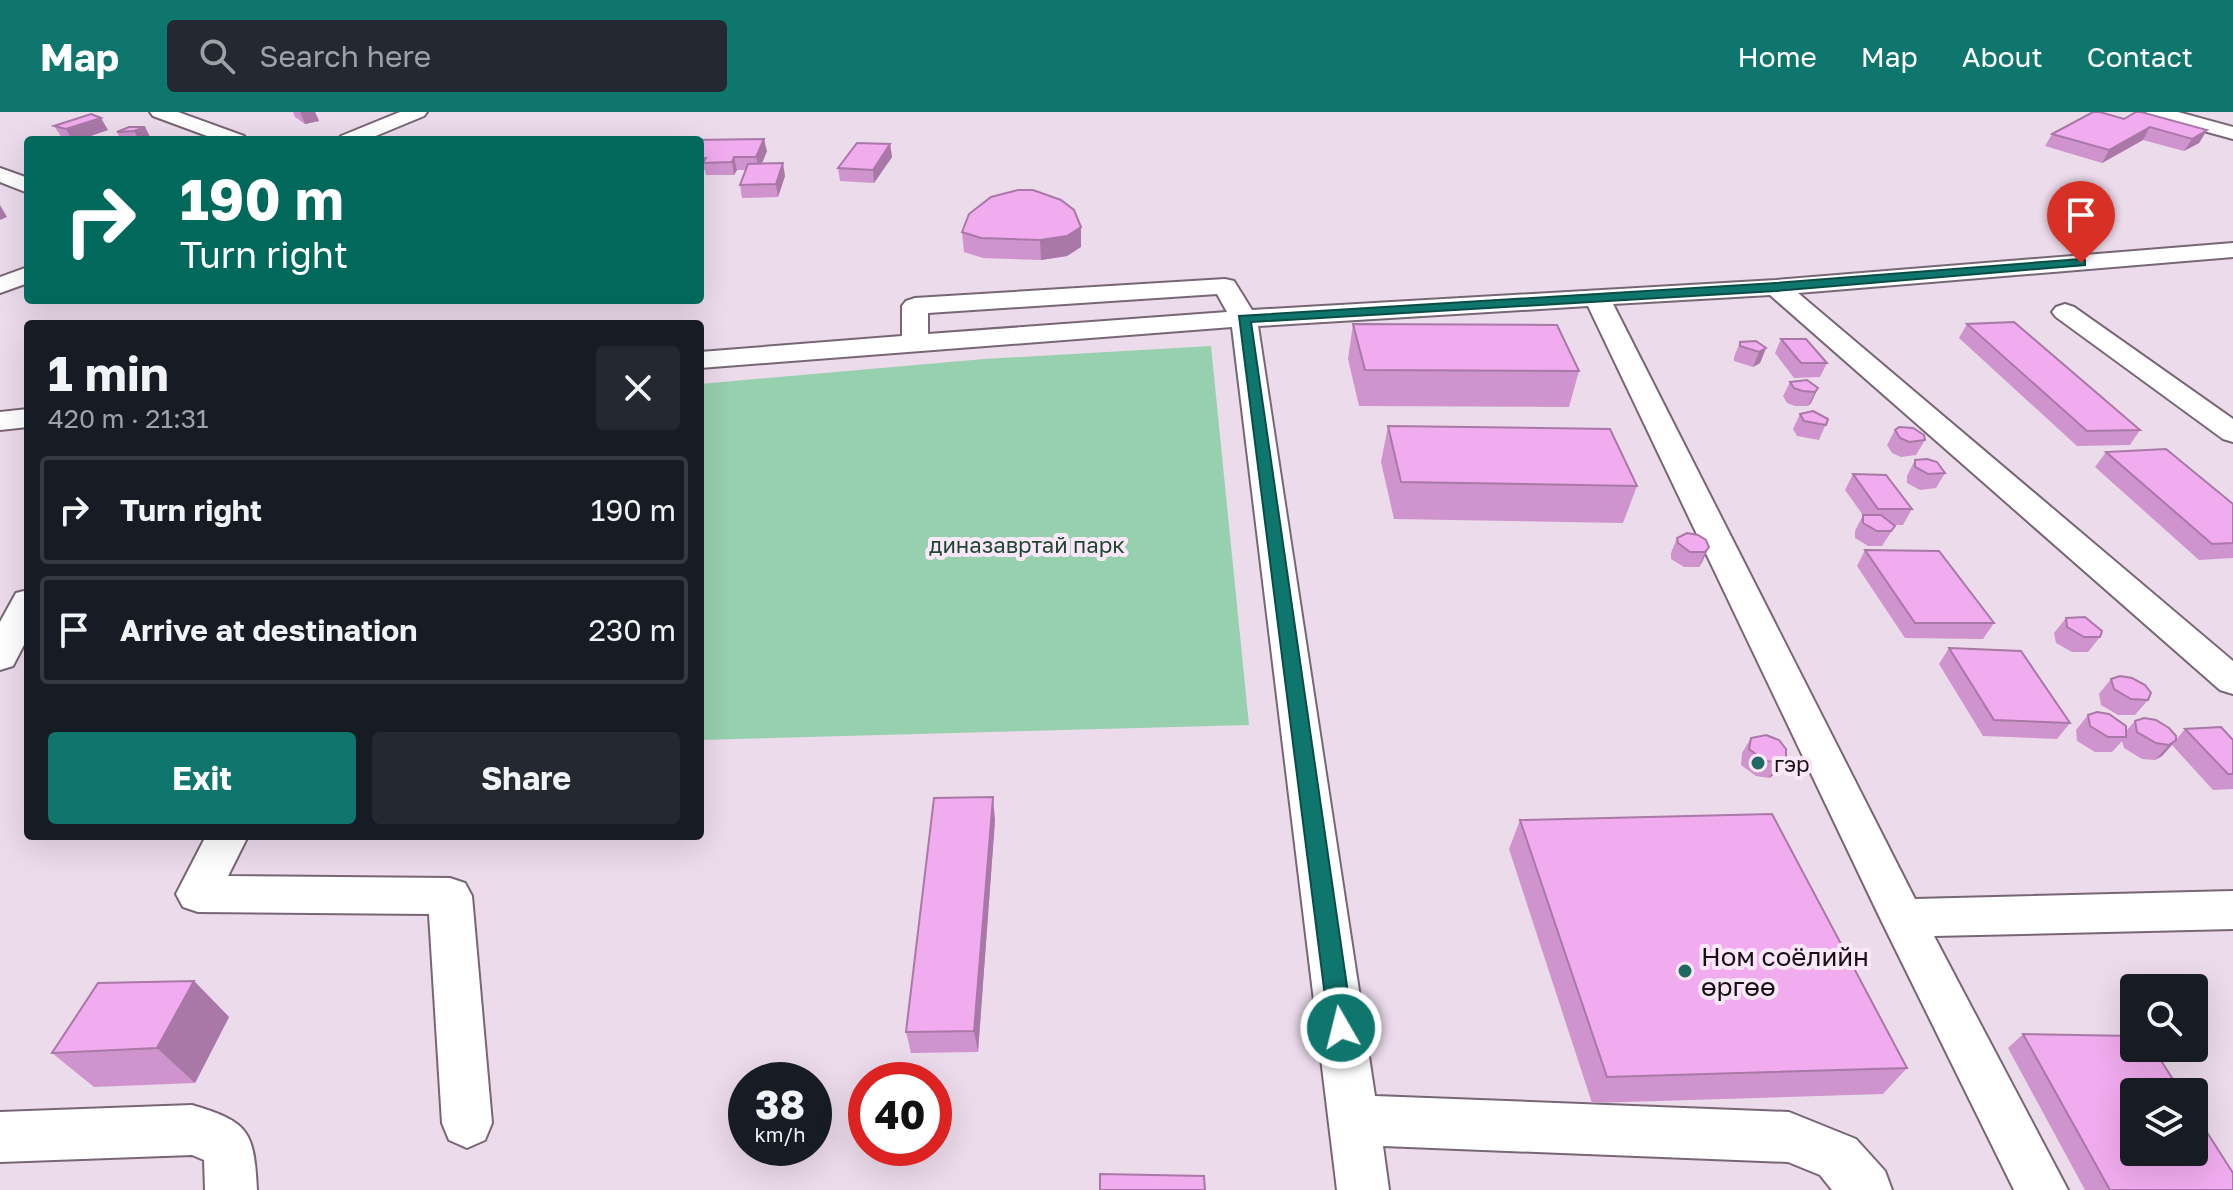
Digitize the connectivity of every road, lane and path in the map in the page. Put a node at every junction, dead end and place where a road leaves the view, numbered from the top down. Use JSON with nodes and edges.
{"nodes":[{"id":1,"x":160,"y":112,"type":"edge"},
{"id":2,"x":417,"y":112,"type":"edge"},
{"id":3,"x":2156,"y":112,"type":"edge"},
{"id":4,"x":355,"y":117,"type":"dead end"},
{"id":5,"x":383,"y":126,"type":"junction"},
{"id":6,"x":2233,"y":133,"type":"edge"},
{"id":7,"x":226,"y":136,"type":"edge"},
{"id":8,"x":358,"y":136,"type":"edge"},
{"id":9,"x":0,"y":174,"type":"edge"},
{"id":10,"x":24,"y":184,"type":"edge"},
{"id":11,"x":2233,"y":250,"type":"edge"},
{"id":12,"x":24,"y":276,"type":"edge"},
{"id":13,"x":0,"y":286,"type":"edge"},
{"id":14,"x":1776,"y":287,"type":"junction"},
{"id":15,"x":1597,"y":298,"type":"junction"},
{"id":16,"x":2065,"y":312,"type":"dead end"},
{"id":17,"x":1244,"y":319,"type":"junction"},
{"id":18,"x":915,"y":343,"type":"junction"},
{"id":19,"x":704,"y":360,"type":"edge"},
{"id":20,"x":24,"y":418,"type":"edge"},
{"id":21,"x":0,"y":421,"type":"edge"},
{"id":22,"x":2233,"y":433,"type":"edge"},
{"id":23,"x":24,"y":596,"type":"edge"},
{"id":24,"x":0,"y":600,"type":"edge"},
{"id":25,"x":24,"y":609,"type":"edge"},
{"id":26,"x":0,"y":659,"type":"edge"},
{"id":27,"x":24,"y":665,"type":"edge"},
{"id":28,"x":2233,"y":681,"type":"edge"},
{"id":29,"x":225,"y":840,"type":"edge"},
{"id":30,"x":2233,"y":910,"type":"edge"},
{"id":31,"x":1902,"y":918,"type":"junction"},
{"id":32,"x":1354,"y":1120,"type":"junction"},
{"id":33,"x":467,"y":1123,"type":"dead end"},
{"id":34,"x":0,"y":1137,"type":"edge"},
{"id":35,"x":231,"y":1190,"type":"edge"},
{"id":36,"x":1363,"y":1190,"type":"edge"},
{"id":37,"x":1866,"y":1190,"type":"edge"},
{"id":38,"x":2042,"y":1190,"type":"edge"}],
"edges":[{"from":1,"to":7,"type":"street"},
{"from":2,"to":5,"type":"street"},
{"from":3,"to":6,"type":"street"},
{"from":4,"to":5,"type":"street"},
{"from":5,"to":8,"type":"street"},
{"from":9,"to":10,"type":"street"},
{"from":11,"to":14,"type":"street"},
{"from":12,"to":13,"type":"street"},
{"from":14,"to":15,"type":"street"},
{"from":14,"to":28,"type":"street"},
{"from":15,"to":17,"type":"street"},
{"from":15,"to":31,"type":"street"},
{"from":16,"to":22,"type":"street"},
{"from":17,"to":18,"type":"street"},
{"from":17,"to":18,"type":"street"},
{"from":17,"to":32,"type":"street"},
{"from":18,"to":19,"type":"street"},
{"from":20,"to":21,"type":"street"},
{"from":23,"to":24,"type":"street"},
{"from":25,"to":26,"type":"street"},
{"from":26,"to":27,"type":"street"},
{"from":29,"to":33,"type":"street"},
{"from":30,"to":31,"type":"street"},
{"from":31,"to":38,"type":"street"},
{"from":32,"to":36,"type":"street"},
{"from":32,"to":37,"type":"street"},
{"from":34,"to":35,"type":"street"}]}
